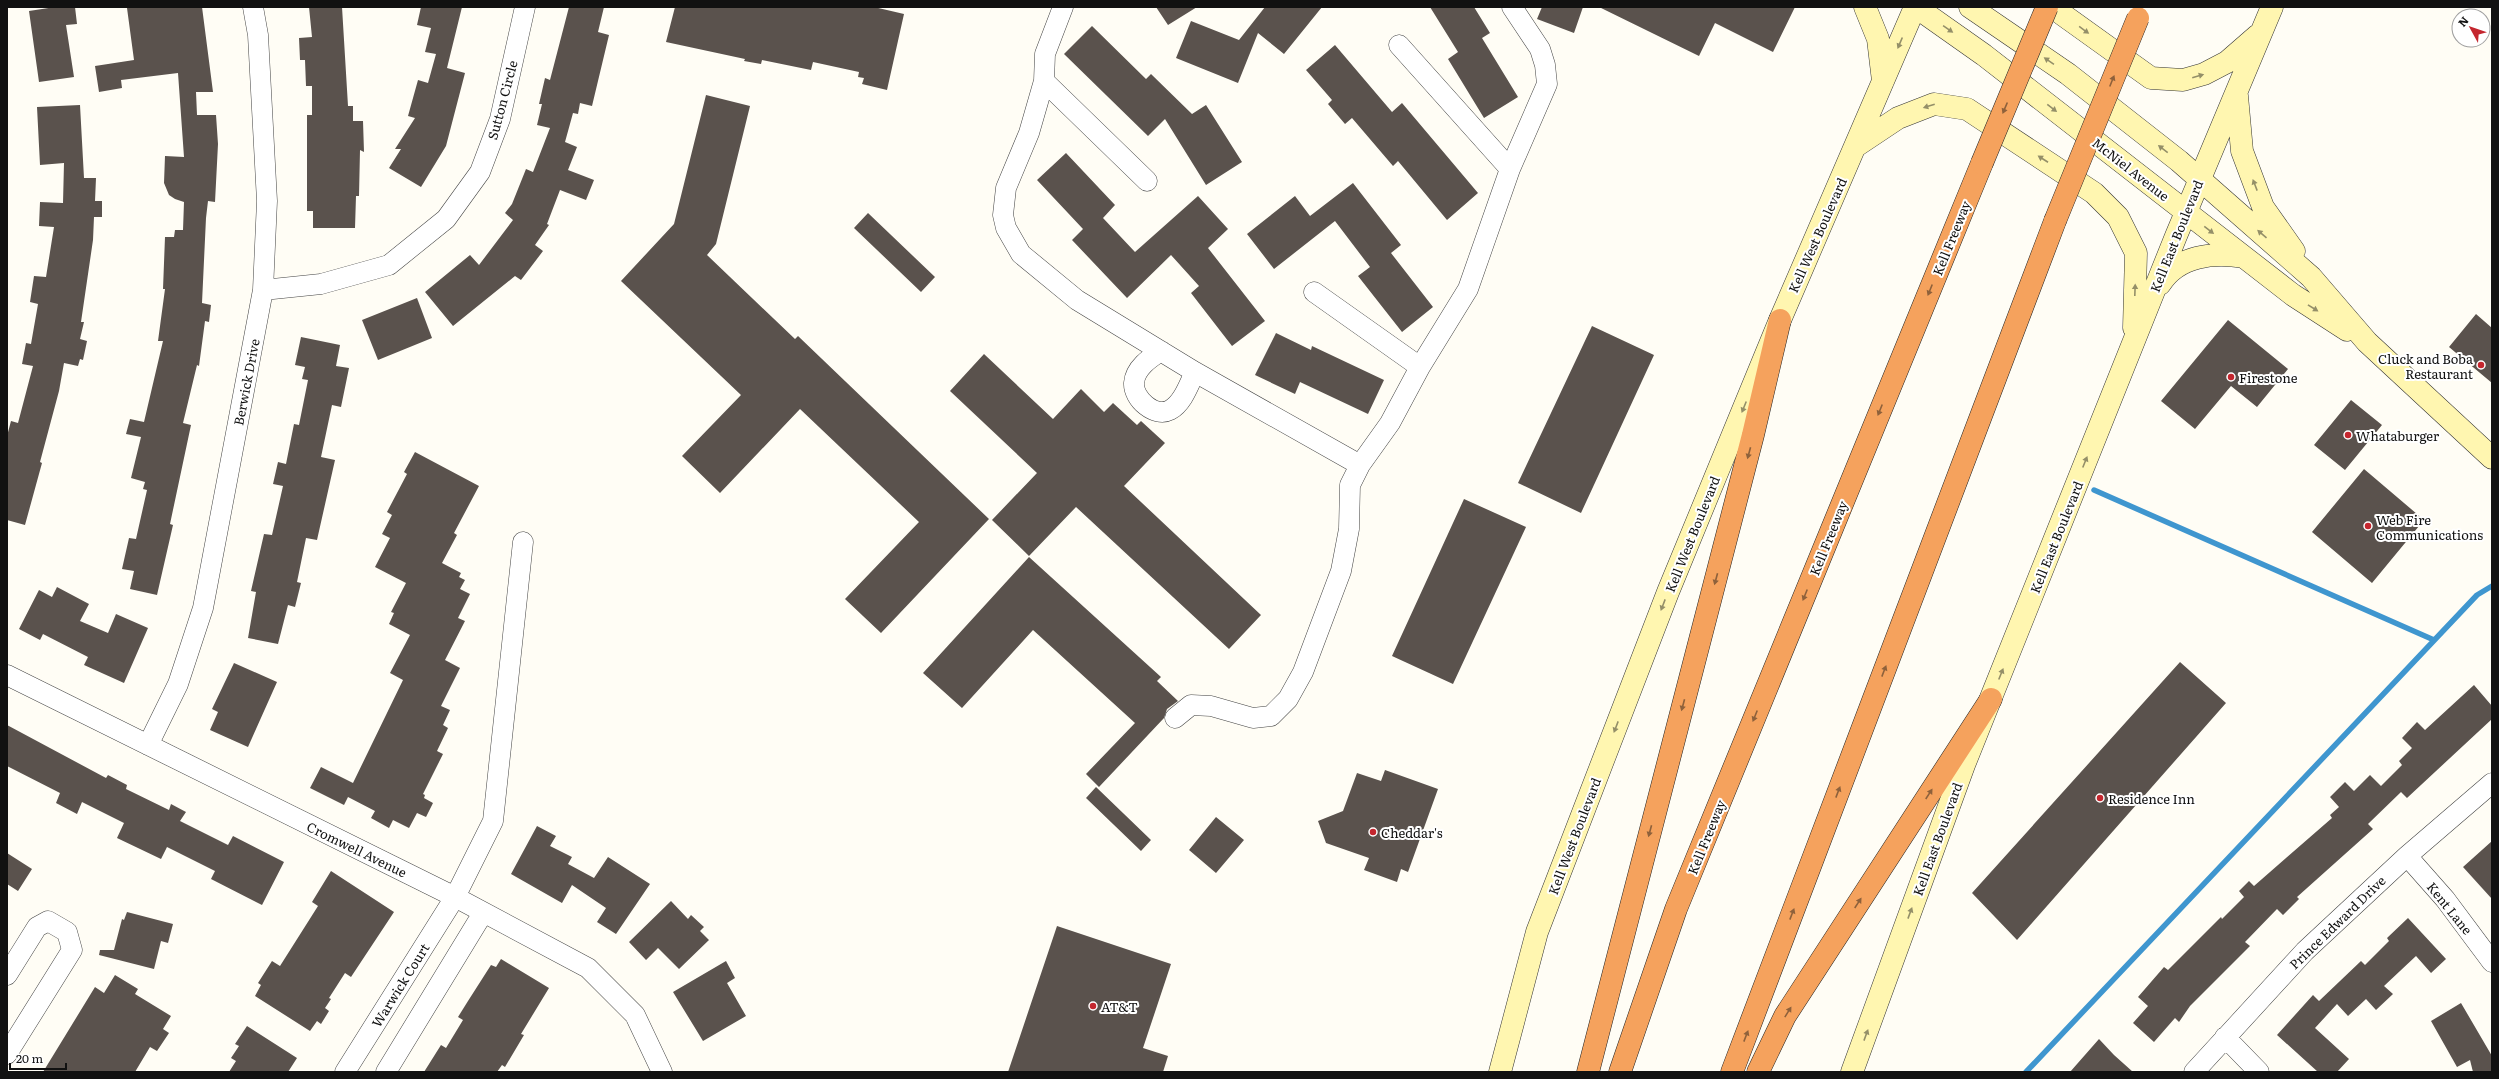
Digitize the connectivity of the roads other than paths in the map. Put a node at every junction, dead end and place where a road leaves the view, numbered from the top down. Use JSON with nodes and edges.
{"nodes":[{"id":1,"x":253,"y":7,"type":"edge"},
{"id":2,"x":525,"y":7,"type":"edge"},
{"id":3,"x":1063,"y":7,"type":"edge"},
{"id":4,"x":1865,"y":7,"type":"edge"},
{"id":5,"x":1915,"y":7,"type":"edge"},
{"id":6,"x":1970,"y":7,"type":"edge"},
{"id":7,"x":2047,"y":7,"type":"edge"},
{"id":8,"x":2052,"y":7,"type":"edge"},
{"id":9,"x":2272,"y":7,"type":"edge"},
{"id":10,"x":1518,"y":10,"type":"edge"},
{"id":11,"x":2140,"y":12,"type":"edge"},
{"id":12,"x":2262,"y":32,"type":"junction"},
{"id":13,"x":1399,"y":45,"type":"dead end"},
{"id":14,"x":1044,"y":81,"type":"junction"},
{"id":15,"x":1883,"y":82,"type":"junction"},
{"id":16,"x":2237,"y":92,"type":"junction"},
{"id":17,"x":1856,"y":146,"type":"junction"},
{"id":18,"x":1510,"y":169,"type":"junction"},
{"id":19,"x":2200,"y":180,"type":"junction"},
{"id":20,"x":1147,"y":181,"type":"dead end"},
{"id":21,"x":2186,"y":212,"type":"junction"},
{"id":22,"x":2244,"y":257,"type":"junction"},
{"id":23,"x":2311,"y":277,"type":"junction"},
{"id":24,"x":263,"y":290,"type":"junction"},
{"id":25,"x":1314,"y":292,"type":"dead end"},
{"id":26,"x":2151,"y":299,"type":"junction"},
{"id":27,"x":1780,"y":320,"type":"junction"},
{"id":28,"x":2367,"y":342,"type":"junction"},
{"id":29,"x":2133,"y":343,"type":"junction"},
{"id":30,"x":1161,"y":351,"type":"junction"},
{"id":31,"x":1420,"y":367,"type":"junction"},
{"id":32,"x":1195,"y":372,"type":"junction"},
{"id":33,"x":2492,"y":458,"type":"edge"},
{"id":34,"x":1360,"y":466,"type":"junction"},
{"id":35,"x":523,"y":542,"type":"dead end"},
{"id":36,"x":7,"y":675,"type":"edge"},
{"id":37,"x":1990,"y":700,"type":"junction"},
{"id":38,"x":1175,"y":718,"type":"dead end"},
{"id":39,"x":148,"y":745,"type":"junction"},
{"id":40,"x":2492,"y":783,"type":"edge"},
{"id":41,"x":2406,"y":856,"type":"junction"},
{"id":42,"x":455,"y":897,"type":"junction"},
{"id":43,"x":483,"y":913,"type":"junction"},
{"id":44,"x":2492,"y":962,"type":"edge"},
{"id":45,"x":7,"y":975,"type":"edge"},
{"id":46,"x":2225,"y":1037,"type":"junction"},
{"id":47,"x":7,"y":1054,"type":"edge"},
{"id":48,"x":345,"y":1072,"type":"edge"},
{"id":49,"x":386,"y":1072,"type":"edge"},
{"id":50,"x":662,"y":1072,"type":"edge"},
{"id":51,"x":1500,"y":1072,"type":"edge"},
{"id":52,"x":1588,"y":1072,"type":"edge"},
{"id":53,"x":1620,"y":1072,"type":"edge"},
{"id":54,"x":1732,"y":1072,"type":"edge"},
{"id":55,"x":1758,"y":1072,"type":"edge"},
{"id":56,"x":1852,"y":1072,"type":"edge"},
{"id":57,"x":2194,"y":1072,"type":"edge"},
{"id":58,"x":2259,"y":1072,"type":"edge"}],
"edges":[{"from":1,"to":24,"type":"street","name":"Berwick Drive"},
{"from":2,"to":24,"type":"street","name":"Sutton Circle"},
{"from":3,"to":14,"type":"street"},
{"from":4,"to":15,"type":"main road"},
{"from":5,"to":15,"type":"main road","name":"Kell West Boulevard","one_way":true},
{"from":5,"to":21,"type":"main road","name":"McNiel Avenue","one_way":true},
{"from":19,"to":6,"type":"main road","name":"McNiel Avenue","one_way":true},
{"from":7,"to":53,"type":"highway","name":"Kell Freeway","one_way":true,"bridge":true},
{"from":8,"to":12,"type":"main road","one_way":true},
{"from":9,"to":12,"type":"main road","name":"Kell East Boulevard"},
{"from":10,"to":18,"type":"street"},
{"from":54,"to":11,"type":"highway","one_way":true,"bridge":true},
{"from":12,"to":16,"type":"main road","name":"Kell East Boulevard"},
{"from":13,"to":18,"type":"street"},
{"from":14,"to":20,"type":"street"},
{"from":14,"to":30,"type":"street"},
{"from":15,"to":17,"type":"main road","name":"Kell West Boulevard"},
{"from":16,"to":19,"type":"main road","name":"Kell East Boulevard"},
{"from":23,"to":16,"type":"main road","one_way":true},
{"from":17,"to":27,"type":"main road","name":"Kell West Boulevard"},
{"from":29,"to":17,"type":"main road","one_way":true},
{"from":18,"to":31,"type":"street"},
{"from":19,"to":21,"type":"main road","name":"Kell East Boulevard"},
{"from":23,"to":19,"type":"main road","name":"McNiel Avenue","one_way":true},
{"from":21,"to":22,"type":"main road","name":"McNiel Avenue","one_way":true},
{"from":21,"to":26,"type":"main road","name":"Kell East Boulevard"},
{"from":22,"to":26,"type":"main road"},
{"from":22,"to":28,"type":"main road","name":"McNiel Avenue","one_way":true},
{"from":23,"to":28,"type":"main road","name":"McNiel Avenue"},
{"from":24,"to":39,"type":"street","name":"Berwick Drive"},
{"from":25,"to":31,"type":"street"},
{"from":26,"to":29,"type":"main road","name":"Kell East Boulevard"},
{"from":27,"to":51,"type":"main road","name":"Kell West Boulevard","one_way":true},
{"from":27,"to":52,"type":"highway","one_way":true},
{"from":28,"to":33,"type":"main road","name":"McNiel Avenue"},
{"from":37,"to":29,"type":"main road","name":"Kell East Boulevard","one_way":true},
{"from":30,"to":32,"type":"street"},
{"from":30,"to":32,"type":"street"},
{"from":31,"to":34,"type":"street"},
{"from":32,"to":34,"type":"street"},
{"from":34,"to":38,"type":"street"},
{"from":35,"to":42,"type":"street","name":"Warwick Court"},
{"from":36,"to":39,"type":"street","name":"Cromwell Avenue"},
{"from":55,"to":37,"type":"highway","one_way":true},
{"from":56,"to":37,"type":"main road","name":"Kell East Boulevard","one_way":true},
{"from":39,"to":42,"type":"street","name":"Cromwell Avenue"},
{"from":40,"to":41,"type":"street","name":"Prince Edward Drive"},
{"from":41,"to":44,"type":"street","name":"Kent Lane"},
{"from":41,"to":46,"type":"street","name":"Prince Edward Drive"},
{"from":42,"to":43,"type":"street","name":"Cromwell Avenue"},
{"from":42,"to":48,"type":"street","name":"Warwick Court"},
{"from":43,"to":49,"type":"street"},
{"from":43,"to":50,"type":"street","name":"Cromwell Avenue"},
{"from":45,"to":47,"type":"street"},
{"from":46,"to":57,"type":"street","name":"Prince Edward Drive"},
{"from":46,"to":58,"type":"street"}]}
